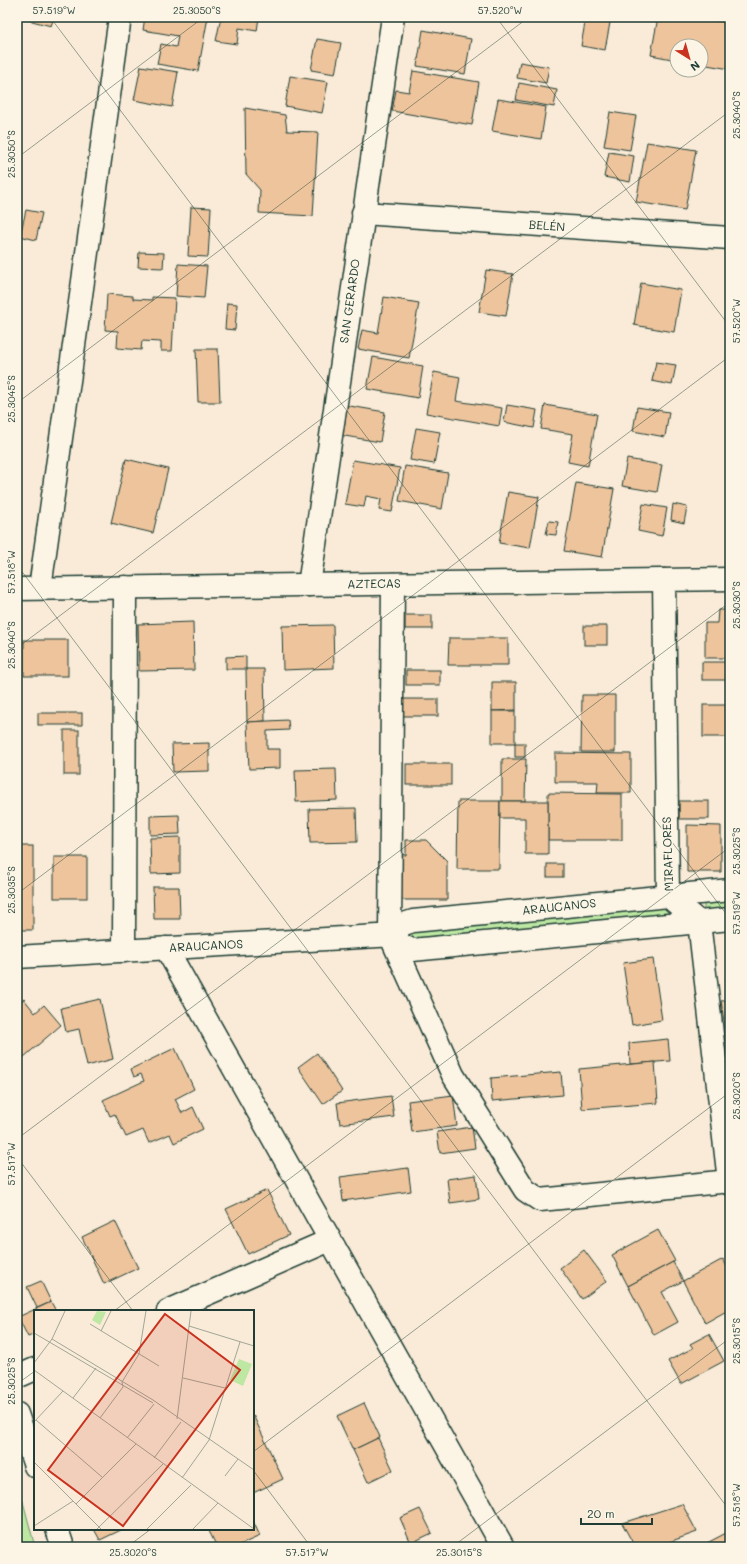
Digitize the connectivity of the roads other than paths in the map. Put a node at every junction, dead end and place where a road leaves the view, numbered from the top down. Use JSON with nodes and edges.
{"nodes":[{"id":1,"x":120,"y":17,"type":"edge"},
{"id":2,"x":393,"y":17,"type":"edge"},
{"id":3,"x":363,"y":213,"type":"junction"},
{"id":4,"x":730,"y":238,"type":"edge"},
{"id":5,"x":730,"y":579,"type":"edge"},
{"id":6,"x":664,"y":580,"type":"junction"},
{"id":7,"x":393,"y":584,"type":"junction"},
{"id":8,"x":309,"y":585,"type":"junction"},
{"id":9,"x":125,"y":587,"type":"junction"},
{"id":10,"x":40,"y":588,"type":"junction"},
{"id":11,"x":17,"y":589,"type":"edge"},
{"id":12,"x":730,"y":890,"type":"edge"},
{"id":13,"x":668,"y":896,"type":"junction"},
{"id":14,"x":730,"y":919,"type":"edge"},
{"id":15,"x":699,"y":922,"type":"junction"},
{"id":16,"x":392,"y":935,"type":"junction"},
{"id":17,"x":166,"y":948,"type":"junction"},
{"id":18,"x":124,"y":951,"type":"junction"},
{"id":19,"x":17,"y":957,"type":"edge"},
{"id":20,"x":730,"y":1182,"type":"edge"},
{"id":21,"x":330,"y":1240,"type":"junction"},
{"id":22,"x":170,"y":1310,"type":"edge"},
{"id":23,"x":34,"y":1369,"type":"edge"},
{"id":24,"x":17,"y":1377,"type":"edge"},
{"id":25,"x":17,"y":1414,"type":"edge"},
{"id":26,"x":34,"y":1463,"type":"edge"},
{"id":27,"x":56,"y":1530,"type":"edge"},
{"id":28,"x":63,"y":1547,"type":"edge"},
{"id":29,"x":504,"y":1547,"type":"edge"}],
"edges":[{"from":1,"to":10,"type":"street"},
{"from":2,"to":3,"type":"street","name":"SAN GERARDO"},
{"from":3,"to":4,"type":"street","name":"BELÉN"},
{"from":3,"to":8,"type":"street","name":"SAN GERARDO"},
{"from":5,"to":6,"type":"street","name":"AZTECAS"},
{"from":6,"to":7,"type":"street","name":"AZTECAS"},
{"from":6,"to":13,"type":"street","name":"MIRAFLORES"},
{"from":7,"to":8,"type":"street","name":"AZTECAS"},
{"from":7,"to":16,"type":"street"},
{"from":8,"to":9,"type":"street","name":"AZTECAS"},
{"from":9,"to":10,"type":"street","name":"AZTECAS"},
{"from":9,"to":18,"type":"street"},
{"from":10,"to":11,"type":"street","name":"AZTECAS"},
{"from":12,"to":13,"type":"street","name":"ARAUCANOS"},
{"from":13,"to":15,"type":"street","name":"MIRAFLORES"},
{"from":13,"to":16,"type":"street","name":"ARAUCANOS"},
{"from":14,"to":15,"type":"street"},
{"from":15,"to":16,"type":"street"},
{"from":15,"to":20,"type":"street"},
{"from":16,"to":17,"type":"street","name":"ARAUCANOS"},
{"from":16,"to":20,"type":"street"},
{"from":17,"to":18,"type":"street","name":"ARAUCANOS"},
{"from":17,"to":21,"type":"street"},
{"from":18,"to":19,"type":"street","name":"ARAUCANOS"},
{"from":21,"to":22,"type":"street"},
{"from":21,"to":29,"type":"street"},
{"from":23,"to":24,"type":"street"},
{"from":25,"to":26,"type":"street"},
{"from":27,"to":28,"type":"street"}]}
